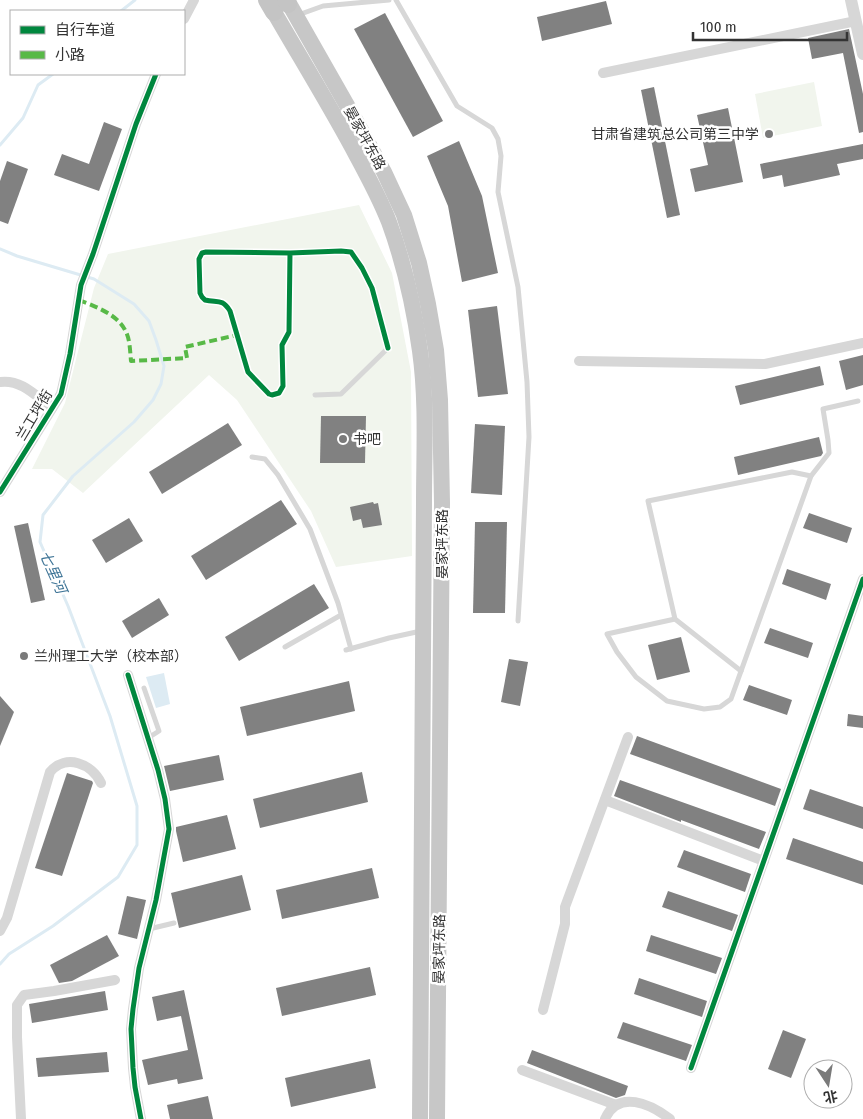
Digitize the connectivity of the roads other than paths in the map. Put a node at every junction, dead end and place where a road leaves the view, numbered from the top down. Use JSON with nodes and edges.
{"nodes":[{"id":1,"x":194,"y":0,"type":"edge"},
{"id":2,"x":389,"y":0,"type":"edge"},
{"id":3,"x":396,"y":0,"type":"edge"},
{"id":4,"x":851,"y":0,"type":"edge"},
{"id":5,"x":281,"y":4,"type":"edge"},
{"id":6,"x":185,"y":17,"type":"edge"},
{"id":7,"x":856,"y":21,"type":"junction"},
{"id":8,"x":863,"y":54,"type":"edge"},
{"id":9,"x":604,"y":73,"type":"dead end"},
{"id":10,"x":156,"y":75,"type":"edge"},
{"id":11,"x":396,"y":218,"type":"junction"},
{"id":12,"x":863,"y":343,"type":"edge"},
{"id":13,"x":388,"y":348,"type":"dead end"},
{"id":14,"x":579,"y":361,"type":"dead end"},
{"id":15,"x":0,"y":382,"type":"edge"},
{"id":16,"x":314,"y":395,"type":"dead end"},
{"id":17,"x":858,"y":402,"type":"dead end"},
{"id":18,"x":52,"y":408,"type":"junction"},
{"id":19,"x":252,"y":457,"type":"dead end"},
{"id":20,"x":810,"y":476,"type":"junction"},
{"id":21,"x":0,"y":492,"type":"edge"},
{"id":22,"x":863,"y":579,"type":"edge"},
{"id":23,"x":858,"y":606,"type":"edge"},
{"id":24,"x":342,"y":615,"type":"junction"},
{"id":25,"x":675,"y":619,"type":"junction"},
{"id":26,"x":518,"y":621,"type":"dead end"},
{"id":27,"x":424,"y":631,"type":"junction"},
{"id":28,"x":285,"y":647,"type":"dead end"},
{"id":29,"x":741,"y":671,"type":"junction"},
{"id":30,"x":128,"y":675,"type":"dead end"},
{"id":31,"x":144,"y":688,"type":"dead end"},
{"id":32,"x":628,"y":737,"type":"dead end"},
{"id":33,"x":148,"y":738,"type":"junction"},
{"id":34,"x":101,"y":783,"type":"dead end"},
{"id":35,"x":605,"y":800,"type":"junction"},
{"id":36,"x":764,"y":862,"type":"junction"},
{"id":37,"x":174,"y":923,"type":"dead end"},
{"id":38,"x":149,"y":929,"type":"junction"},
{"id":39,"x":0,"y":931,"type":"edge"},
{"id":40,"x":115,"y":980,"type":"dead end"},
{"id":41,"x":543,"y":1010,"type":"dead end"},
{"id":42,"x":691,"y":1068,"type":"dead end"},
{"id":43,"x":522,"y":1070,"type":"dead end"},
{"id":44,"x":616,"y":1105,"type":"junction"},
{"id":45,"x":21,"y":1119,"type":"edge"},
{"id":46,"x":141,"y":1119,"type":"edge"},
{"id":47,"x":420,"y":1119,"type":"edge"},
{"id":48,"x":437,"y":1119,"type":"edge"},
{"id":49,"x":605,"y":1119,"type":"edge"},
{"id":50,"x":670,"y":1119,"type":"edge"}],
"edges":[{"from":1,"to":6,"type":"street"},
{"from":2,"to":5,"type":"lane"},
{"from":3,"to":26,"type":"lane"},
{"from":4,"to":7,"type":"street"},
{"from":5,"to":11,"type":"highway","name":"晏家坪东路"},
{"from":7,"to":8,"type":"street"},
{"from":7,"to":9,"type":"street"},
{"from":10,"to":18,"type":"street","name":"兰工坪街"},
{"from":11,"to":27,"type":"highway","name":"晏家坪东路"},
{"from":11,"to":48,"type":"highway","name":"晏家坪东路"},
{"from":12,"to":14,"type":"street"},
{"from":13,"to":16,"type":"lane"},
{"from":15,"to":18,"type":"street"},
{"from":17,"to":20,"type":"lane"},
{"from":18,"to":21,"type":"street","name":"兰工坪街"},
{"from":19,"to":24,"type":"lane"},
{"from":20,"to":25,"type":"lane"},
{"from":20,"to":29,"type":"lane"},
{"from":22,"to":23,"type":"street"},
{"from":23,"to":36,"type":"street"},
{"from":24,"to":27,"type":"lane"},
{"from":24,"to":28,"type":"lane"},
{"from":25,"to":29,"type":"lane"},
{"from":25,"to":29,"type":"lane"},
{"from":27,"to":47,"type":"highway","name":"晏家坪东路"},
{"from":30,"to":33,"type":"street"},
{"from":31,"to":33,"type":"lane"},
{"from":32,"to":35,"type":"street"},
{"from":33,"to":38,"type":"street"},
{"from":34,"to":39,"type":"street"},
{"from":35,"to":36,"type":"street"},
{"from":35,"to":41,"type":"street"},
{"from":36,"to":42,"type":"street"},
{"from":37,"to":38,"type":"lane"},
{"from":38,"to":46,"type":"street"},
{"from":40,"to":45,"type":"street"},
{"from":43,"to":44,"type":"street"},
{"from":44,"to":49,"type":"street"},
{"from":44,"to":50,"type":"street"}]}
